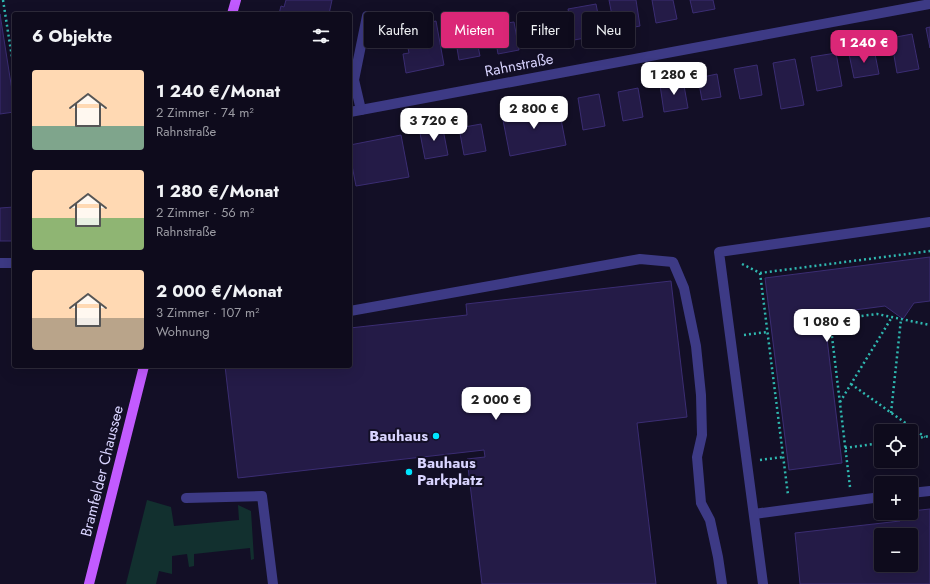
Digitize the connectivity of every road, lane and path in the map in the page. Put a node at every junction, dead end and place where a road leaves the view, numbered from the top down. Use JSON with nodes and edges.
{"nodes":[{"id":1,"x":3,"y":0,"type":"edge"},
{"id":2,"x":236,"y":0,"type":"edge"},
{"id":3,"x":930,"y":4,"type":"edge"},
{"id":4,"x":233,"y":12,"type":"edge"},
{"id":5,"x":364,"y":31,"type":"edge"},
{"id":6,"x":12,"y":57,"type":"edge"},
{"id":7,"x":361,"y":110,"type":"junction"},
{"id":8,"x":352,"y":112,"type":"edge"},
{"id":9,"x":930,"y":222,"type":"edge"},
{"id":10,"x":719,"y":252,"type":"junction"},
{"id":11,"x":930,"y":252,"type":"edge"},
{"id":12,"x":12,"y":263,"type":"edge"},
{"id":13,"x":0,"y":264,"type":"edge"},
{"id":14,"x":760,"y":273,"type":"junction"},
{"id":15,"x":352,"y":311,"type":"edge"},
{"id":16,"x":892,"y":317,"type":"junction"},
{"id":17,"x":901,"y":319,"type":"junction"},
{"id":18,"x":930,"y":325,"type":"edge"},
{"id":19,"x":768,"y":332,"type":"junction"},
{"id":20,"x":730,"y":336,"type":"junction"},
{"id":21,"x":143,"y":368,"type":"edge"},
{"id":22,"x":851,"y":384,"type":"junction"},
{"id":23,"x":840,"y":403,"type":"junction"},
{"id":24,"x":891,"y":413,"type":"junction"},
{"id":25,"x":930,"y":436,"type":"edge"},
{"id":26,"x":925,"y":437,"type":"junction"},
{"id":27,"x":918,"y":438,"type":"edge"},
{"id":28,"x":874,"y":444,"type":"edge"},
{"id":29,"x":845,"y":448,"type":"junction"},
{"id":30,"x":783,"y":457,"type":"junction"},
{"id":31,"x":747,"y":462,"type":"junction"},
{"id":32,"x":930,"y":491,"type":"edge"},
{"id":33,"x":918,"y":492,"type":"edge"},
{"id":34,"x":186,"y":498,"type":"dead end"},
{"id":35,"x":874,"y":498,"type":"edge"},
{"id":36,"x":852,"y":501,"type":"junction"},
{"id":37,"x":790,"y":509,"type":"junction"},
{"id":38,"x":754,"y":514,"type":"junction"},
{"id":39,"x":89,"y":584,"type":"edge"},
{"id":40,"x":273,"y":584,"type":"edge"},
{"id":41,"x":722,"y":584,"type":"edge"},
{"id":42,"x":763,"y":584,"type":"edge"}],
"edges":[{"from":1,"to":6,"type":"path"},
{"from":2,"to":4,"type":"main road"},
{"from":3,"to":7,"type":"street","name":"Rahnstraße"},
{"from":5,"to":7,"type":"street"},
{"from":7,"to":8,"type":"street","name":"Rahnstraße"},
{"from":9,"to":10,"type":"street"},
{"from":10,"to":14,"type":"path"},
{"from":10,"to":20,"type":"street"},
{"from":11,"to":14,"type":"path"},
{"from":12,"to":13,"type":"street"},
{"from":14,"to":19,"type":"path"},
{"from":15,"to":41,"type":"street"},
{"from":16,"to":17,"type":"path"},
{"from":16,"to":22,"type":"path"},
{"from":16,"to":23,"type":"path"},
{"from":17,"to":18,"type":"path"},
{"from":17,"to":24,"type":"path"},
{"from":19,"to":20,"type":"path"},
{"from":19,"to":30,"type":"path"},
{"from":20,"to":31,"type":"street"},
{"from":21,"to":39,"type":"main road","name":"Bramfelder Chaussee"},
{"from":22,"to":23,"type":"path"},
{"from":22,"to":24,"type":"path"},
{"from":23,"to":29,"type":"path"},
{"from":24,"to":26,"type":"path"},
{"from":25,"to":26,"type":"path"},
{"from":26,"to":27,"type":"path"},
{"from":28,"to":29,"type":"path"},
{"from":29,"to":36,"type":"path"},
{"from":30,"to":31,"type":"path"},
{"from":30,"to":37,"type":"path"},
{"from":31,"to":38,"type":"street"},
{"from":32,"to":33,"type":"street"},
{"from":34,"to":40,"type":"street"},
{"from":35,"to":36,"type":"street"},
{"from":36,"to":37,"type":"street"},
{"from":37,"to":38,"type":"street"},
{"from":38,"to":42,"type":"street"}]}
